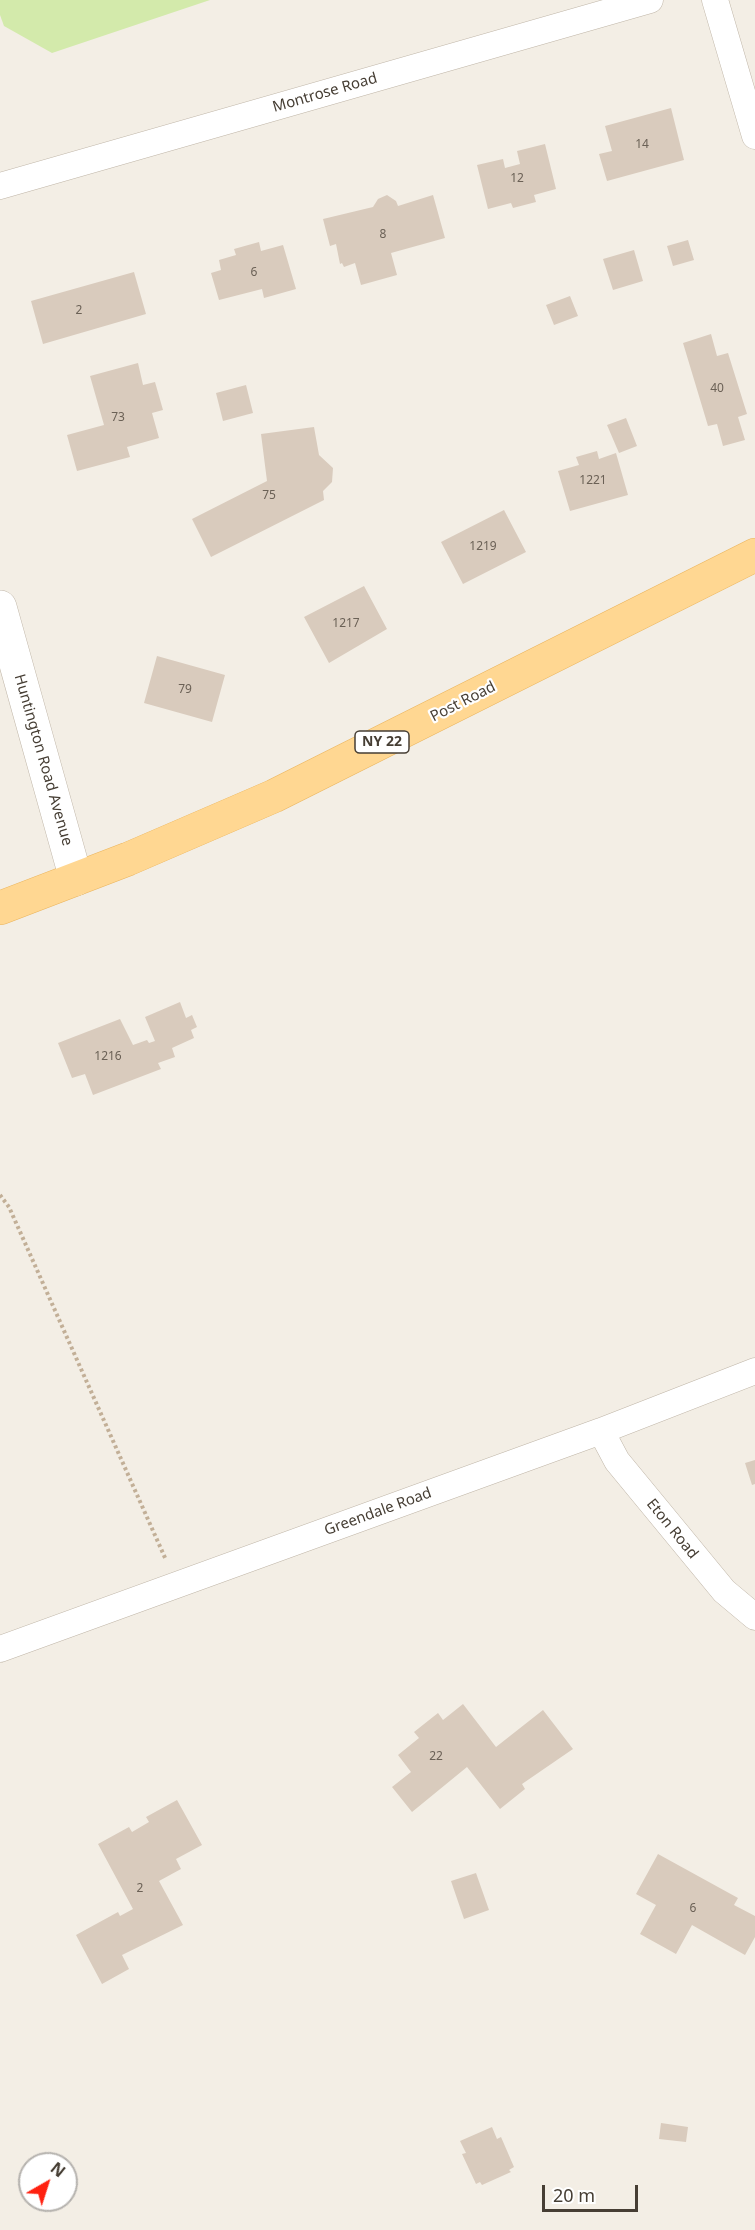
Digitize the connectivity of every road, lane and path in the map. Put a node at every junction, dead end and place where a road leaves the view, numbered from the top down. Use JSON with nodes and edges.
{"nodes":[{"id":1,"x":650,"y":0,"type":"edge"},
{"id":2,"x":715,"y":0,"type":"edge"},
{"id":3,"x":755,"y":136,"type":"edge"},
{"id":4,"x":0,"y":186,"type":"edge"},
{"id":5,"x":755,"y":555,"type":"edge"},
{"id":6,"x":0,"y":607,"type":"edge"},
{"id":7,"x":76,"y":879,"type":"junction"},
{"id":8,"x":0,"y":908,"type":"edge"},
{"id":9,"x":0,"y":1195,"type":"edge"},
{"id":10,"x":755,"y":1371,"type":"edge"},
{"id":11,"x":601,"y":1431,"type":"junction"},
{"id":12,"x":177,"y":1585,"type":"junction"},
{"id":13,"x":755,"y":1617,"type":"edge"},
{"id":14,"x":0,"y":1649,"type":"edge"}],
"edges":[{"from":1,"to":4,"type":"street","name":"Montrose Road"},
{"from":2,"to":3,"type":"street"},
{"from":5,"to":7,"type":"main road","name":"Post Road","number":"NY 22"},
{"from":6,"to":7,"type":"street","name":"Huntington Road Avenue"},
{"from":7,"to":8,"type":"main road","name":"Post Road","number":"NY 22"},
{"from":9,"to":12,"type":"path"},
{"from":10,"to":11,"type":"street","name":"Greendale Road"},
{"from":11,"to":12,"type":"street","name":"Greendale Road"},
{"from":11,"to":13,"type":"street","name":"Eton Road"},
{"from":12,"to":14,"type":"street","name":"Greendale Road"}]}
